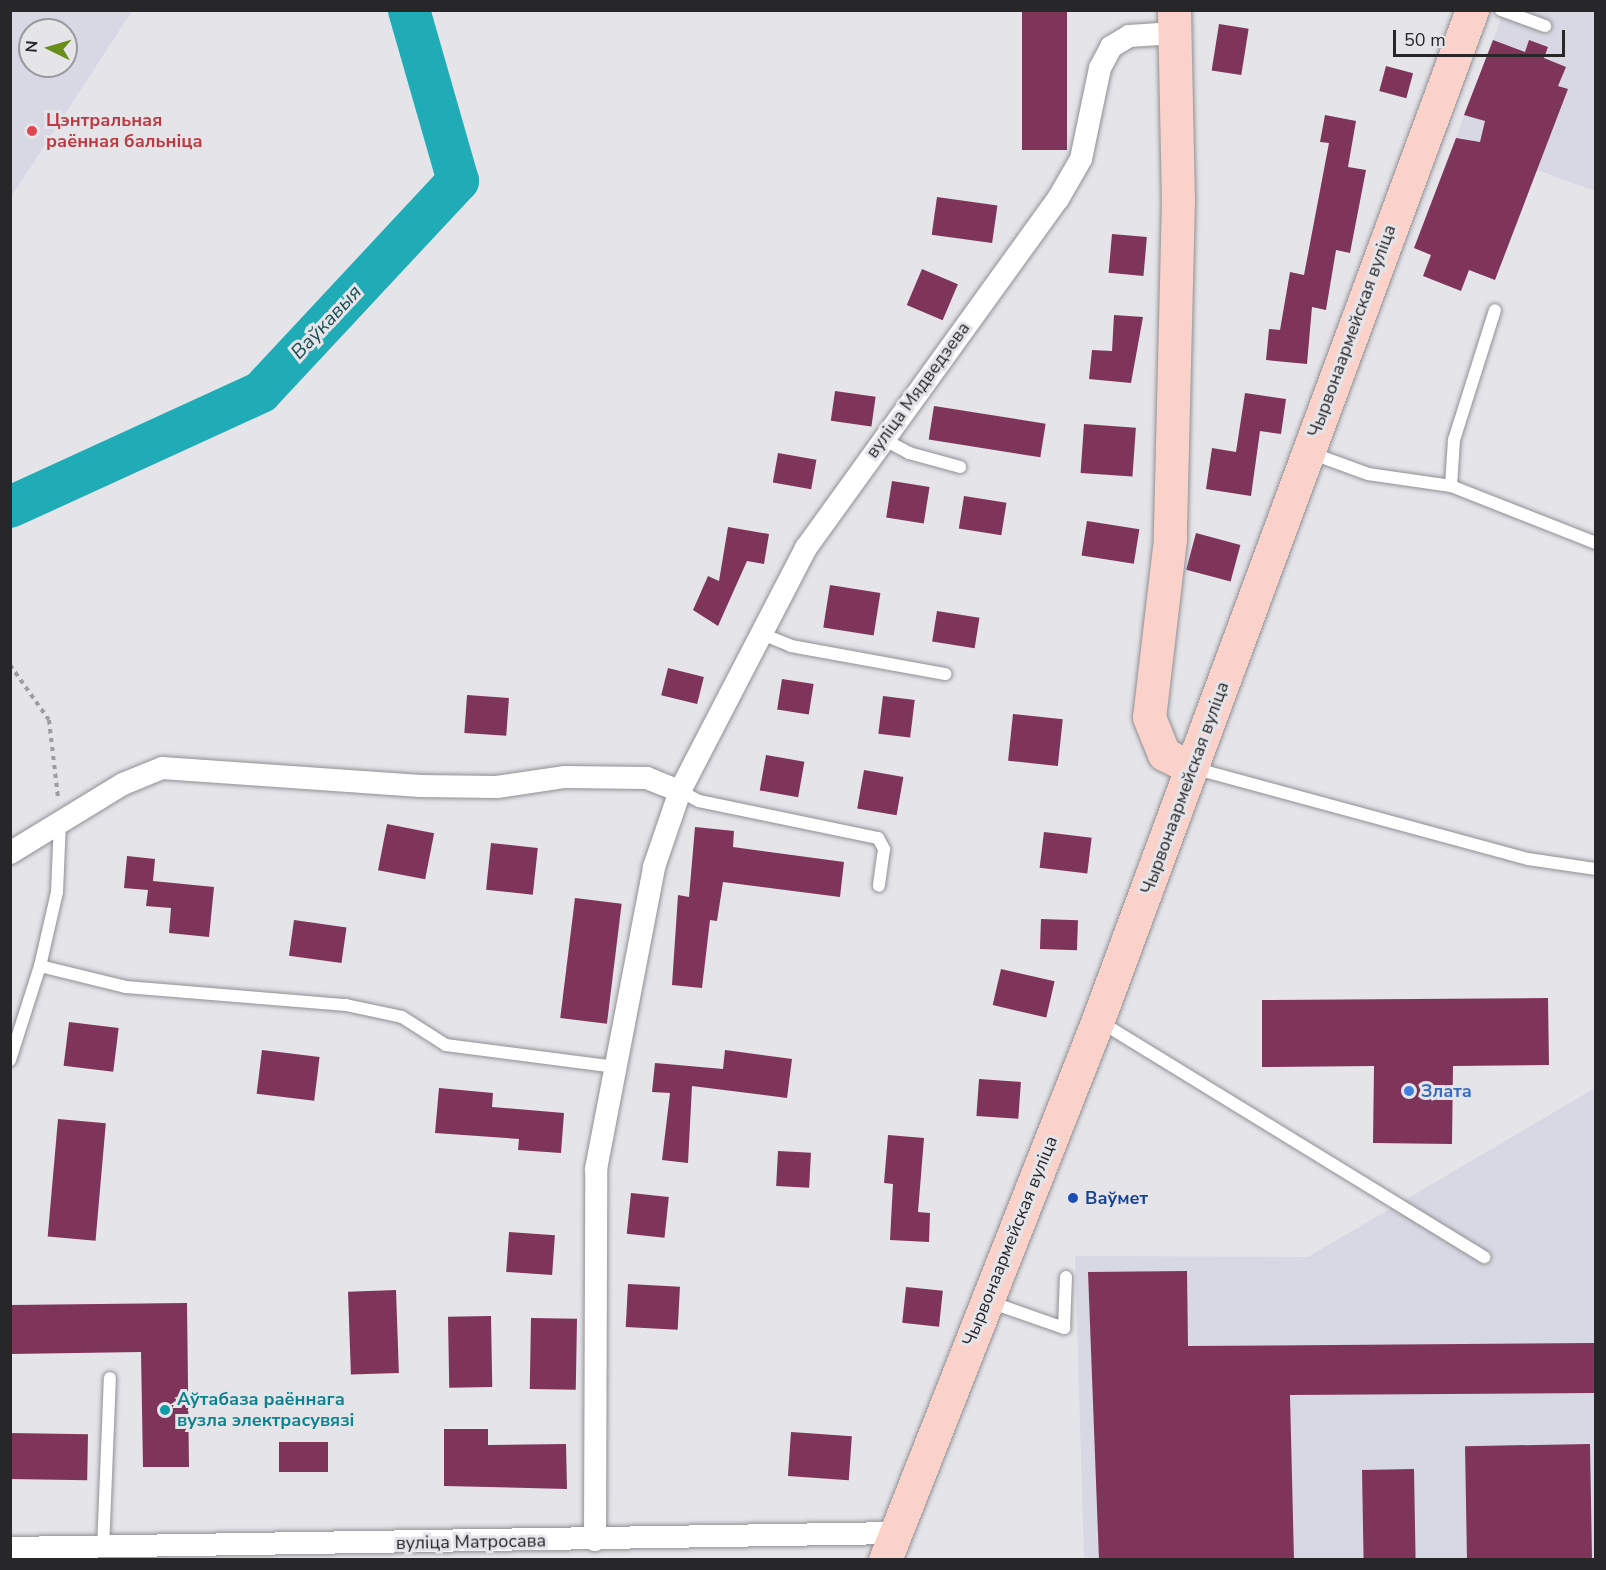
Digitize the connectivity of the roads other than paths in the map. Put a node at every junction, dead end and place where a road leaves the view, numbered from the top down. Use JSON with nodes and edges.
{"nodes":[{"id":1,"x":1472,"y":10,"type":"edge"},
{"id":2,"x":1501,"y":10,"type":"edge"},
{"id":3,"x":1174,"y":22,"type":"edge"},
{"id":4,"x":1545,"y":26,"type":"dead end"},
{"id":5,"x":1495,"y":310,"type":"dead end"},
{"id":6,"x":883,"y":439,"type":"junction"},
{"id":7,"x":1307,"y":452,"type":"junction"},
{"id":8,"x":960,"y":467,"type":"dead end"},
{"id":9,"x":1451,"y":486,"type":"junction"},
{"id":10,"x":1596,"y":543,"type":"edge"},
{"id":11,"x":762,"y":633,"type":"junction"},
{"id":12,"x":945,"y":674,"type":"dead end"},
{"id":13,"x":1192,"y":768,"type":"junction"},
{"id":14,"x":680,"y":791,"type":"junction"},
{"id":15,"x":60,"y":820,"type":"junction"},
{"id":16,"x":10,"y":853,"type":"edge"},
{"id":17,"x":1596,"y":869,"type":"edge"},
{"id":18,"x":879,"y":886,"type":"dead end"},
{"id":19,"x":40,"y":966,"type":"junction"},
{"id":20,"x":1098,"y":1020,"type":"junction"},
{"id":21,"x":10,"y":1060,"type":"edge"},
{"id":22,"x":616,"y":1067,"type":"junction"},
{"id":23,"x":1484,"y":1257,"type":"dead end"},
{"id":24,"x":1066,"y":1277,"type":"dead end"},
{"id":25,"x":986,"y":1300,"type":"junction"},
{"id":26,"x":110,"y":1378,"type":"dead end"},
{"id":27,"x":595,"y":1540,"type":"junction"},
{"id":28,"x":890,"y":1546,"type":"edge"},
{"id":29,"x":10,"y":1548,"type":"edge"},
{"id":30,"x":103,"y":1550,"type":"junction"},
{"id":31,"x":521,"y":1550,"type":"edge"}],
"edges":[{"from":1,"to":7,"type":"street","name":"Чырвонаармейская вуліца"},
{"from":2,"to":4,"type":"lane"},
{"from":3,"to":6,"type":"street","name":"вуліца Мядведзева"},
{"from":3,"to":13,"type":"street","name":"вуліца Мядведзева"},
{"from":5,"to":9,"type":"lane"},
{"from":6,"to":8,"type":"lane"},
{"from":6,"to":11,"type":"street","name":"вуліца Мядведзева"},
{"from":7,"to":9,"type":"lane"},
{"from":7,"to":13,"type":"street","name":"Чырвонаармейская вуліца"},
{"from":9,"to":10,"type":"lane"},
{"from":11,"to":12,"type":"lane"},
{"from":11,"to":14,"type":"street","name":"вуліца Мядведзева"},
{"from":13,"to":17,"type":"lane"},
{"from":13,"to":20,"type":"street","name":"Чырвонаармейская вуліца"},
{"from":14,"to":15,"type":"street"},
{"from":14,"to":18,"type":"lane"},
{"from":14,"to":22,"type":"street","name":"вуліца Мядведзева"},
{"from":15,"to":16,"type":"street"},
{"from":15,"to":19,"type":"lane"},
{"from":19,"to":21,"type":"lane"},
{"from":19,"to":22,"type":"lane"},
{"from":20,"to":23,"type":"lane"},
{"from":20,"to":25,"type":"street","name":"Чырвонаармейская вуліца"},
{"from":22,"to":27,"type":"street","name":"вуліца Мядведзева"},
{"from":24,"to":25,"type":"lane"},
{"from":25,"to":28,"type":"street","name":"Чырвонаармейская вуліца"},
{"from":26,"to":30,"type":"lane"},
{"from":27,"to":28,"type":"street","name":"вуліца Матросава"},
{"from":27,"to":31,"type":"street","name":"вуліца Матросава"},
{"from":29,"to":30,"type":"street","name":"вуліца Матросава"},
{"from":30,"to":31,"type":"street","name":"вуліца Матросава"}]}
